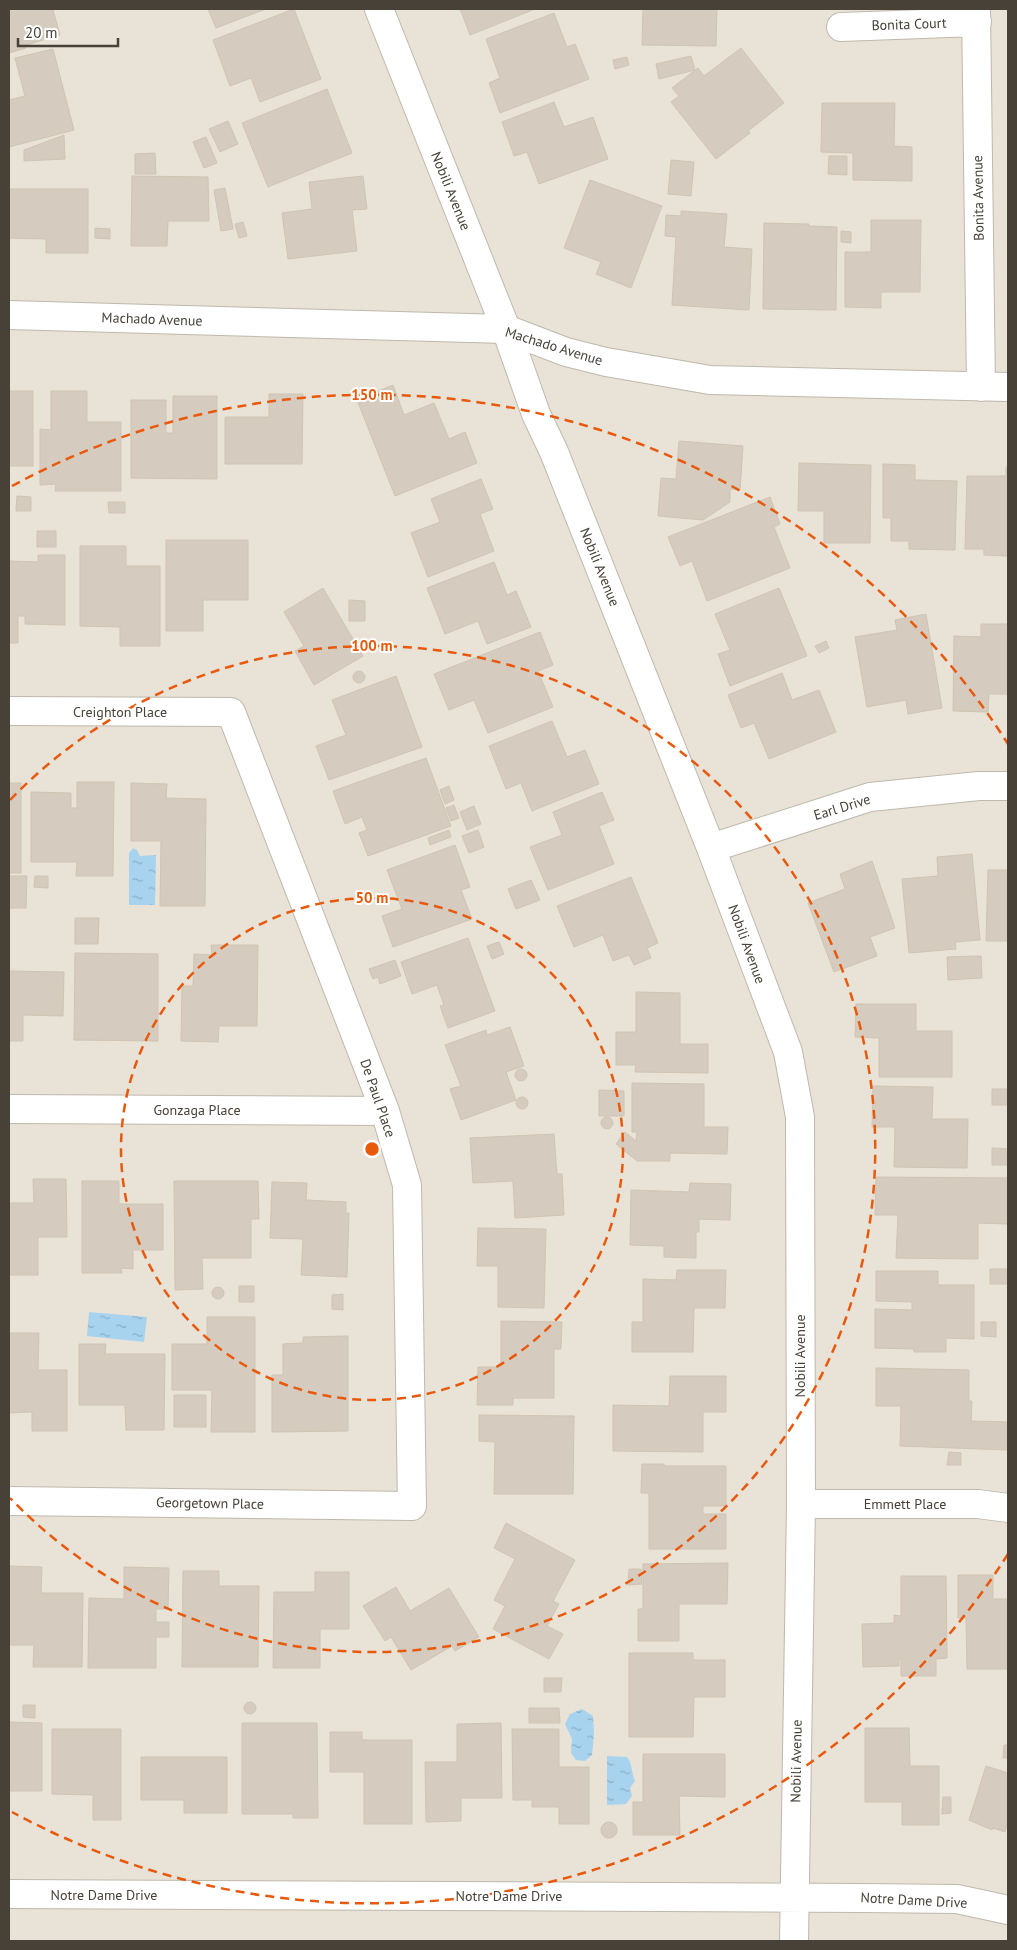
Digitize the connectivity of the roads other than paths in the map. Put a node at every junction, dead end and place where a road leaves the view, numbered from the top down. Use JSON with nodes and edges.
{"nodes":[{"id":1,"x":379,"y":9,"type":"edge"},
{"id":2,"x":976,"y":15,"type":"edge"},
{"id":3,"x":841,"y":27,"type":"dead end"},
{"id":4,"x":9,"y":315,"type":"edge"},
{"id":5,"x":506,"y":329,"type":"junction"},
{"id":6,"x":980,"y":387,"type":"junction"},
{"id":7,"x":1008,"y":387,"type":"edge"},
{"id":8,"x":9,"y":711,"type":"edge"},
{"id":9,"x":231,"y":712,"type":"joint"},
{"id":10,"x":1008,"y":786,"type":"edge"},
{"id":11,"x":711,"y":848,"type":"junction"},
{"id":12,"x":9,"y":1109,"type":"edge"},
{"id":13,"x":385,"y":1110,"type":"junction"},
{"id":14,"x":9,"y":1501,"type":"edge"},
{"id":15,"x":801,"y":1504,"type":"junction"},
{"id":16,"x":412,"y":1506,"type":"joint"},
{"id":17,"x":1008,"y":1508,"type":"edge"},
{"id":18,"x":9,"y":1894,"type":"edge"},
{"id":19,"x":794,"y":1897,"type":"junction"},
{"id":20,"x":1008,"y":1910,"type":"edge"},
{"id":21,"x":794,"y":1941,"type":"edge"}],
"edges":[{"from":1,"to":5,"type":"street","name":"Nobili Avenue"},
{"from":2,"to":3,"type":"street","name":"Bonita Court"},
{"from":2,"to":6,"type":"street","name":"Bonita Avenue"},
{"from":4,"to":5,"type":"street","name":"Machado Avenue"},
{"from":5,"to":6,"type":"street","name":"Machado Avenue"},
{"from":5,"to":11,"type":"street","name":"Nobili Avenue"},
{"from":6,"to":7,"type":"street","name":"Machado Avenue"},
{"from":8,"to":9,"type":"street","name":"Creighton Place"},
{"from":9,"to":13,"type":"street","name":"De Paul Place"},
{"from":10,"to":11,"type":"street","name":"Earl Drive"},
{"from":11,"to":15,"type":"street","name":"Nobili Avenue"},
{"from":12,"to":13,"type":"street","name":"Gonzaga Place"},
{"from":13,"to":16,"type":"street","name":"De Paul Place"},
{"from":14,"to":16,"type":"street","name":"Georgetown Place"},
{"from":15,"to":17,"type":"street","name":"Emmett Place"},
{"from":15,"to":19,"type":"street","name":"Nobili Avenue"},
{"from":18,"to":19,"type":"street","name":"Notre Dame Drive"},
{"from":19,"to":20,"type":"street","name":"Notre Dame Drive"},
{"from":19,"to":21,"type":"street","name":"Nobili Avenue"}]}
